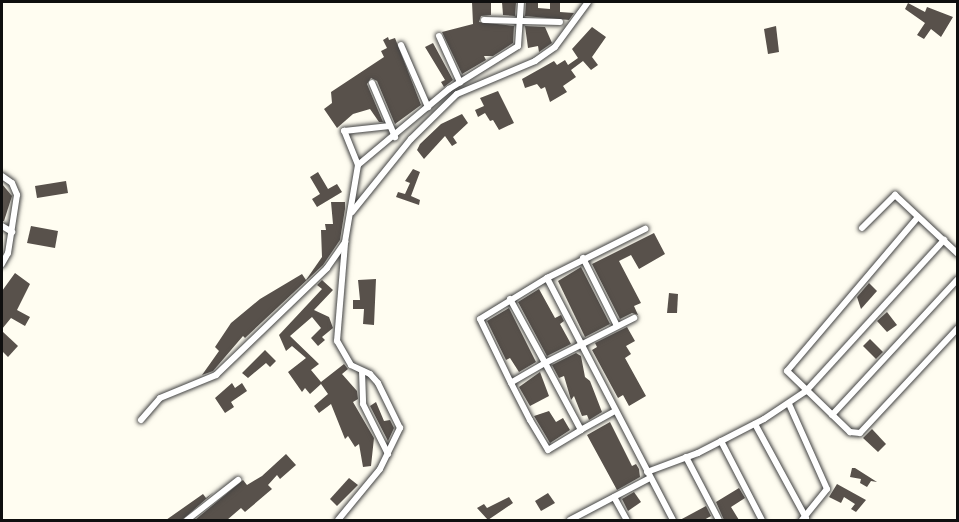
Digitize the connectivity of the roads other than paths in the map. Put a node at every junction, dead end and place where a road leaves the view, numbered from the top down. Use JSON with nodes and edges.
{"nodes":[{"id":1,"x":521,"y":2,"type":"edge"},
{"id":2,"x":588,"y":2,"type":"edge"},
{"id":3,"x":484,"y":20,"type":"dead end"},
{"id":4,"x":520,"y":21,"type":"junction"},
{"id":5,"x":560,"y":22,"type":"dead end"},
{"id":6,"x":439,"y":36,"type":"dead end"},
{"id":7,"x":401,"y":45,"type":"dead end"},
{"id":8,"x":460,"y":82,"type":"junction"},
{"id":9,"x":372,"y":83,"type":"dead end"},
{"id":10,"x":428,"y":107,"type":"junction"},
{"id":11,"x":390,"y":126,"type":"junction"},
{"id":12,"x":395,"y":137,"type":"junction"},
{"id":13,"x":358,"y":165,"type":"junction"},
{"id":14,"x":2,"y":176,"type":"edge"},
{"id":15,"x":351,"y":212,"type":"junction"},
{"id":16,"x":918,"y":217,"type":"junction"},
{"id":17,"x":2,"y":226,"type":"edge"},
{"id":18,"x":645,"y":228,"type":"dead end"},
{"id":19,"x":862,"y":228,"type":"dead end"},
{"id":20,"x":12,"y":232,"type":"junction"},
{"id":21,"x":944,"y":240,"type":"junction"},
{"id":22,"x":345,"y":242,"type":"junction"},
{"id":23,"x":957,"y":254,"type":"edge"},
{"id":24,"x":583,"y":258,"type":"junction"},
{"id":25,"x":2,"y":264,"type":"edge"},
{"id":26,"x":547,"y":278,"type":"junction"},
{"id":27,"x":957,"y":279,"type":"edge"},
{"id":28,"x":510,"y":299,"type":"junction"},
{"id":29,"x":634,"y":318,"type":"dead end"},
{"id":30,"x":617,"y":326,"type":"junction"},
{"id":31,"x":957,"y":328,"type":"edge"},
{"id":32,"x":580,"y":345,"type":"junction"},
{"id":33,"x":545,"y":363,"type":"junction"},
{"id":34,"x":362,"y":371,"type":"junction"},
{"id":35,"x":511,"y":383,"type":"junction"},
{"id":36,"x":806,"y":391,"type":"junction"},
{"id":37,"x":789,"y":404,"type":"junction"},
{"id":38,"x":615,"y":411,"type":"junction"},
{"id":39,"x":832,"y":415,"type":"junction"},
{"id":40,"x":141,"y":420,"type":"dead end"},
{"id":41,"x":755,"y":424,"type":"junction"},
{"id":42,"x":581,"y":430,"type":"junction"},
{"id":43,"x":722,"y":441,"type":"junction"},
{"id":44,"x":388,"y":454,"type":"junction"},
{"id":45,"x":686,"y":457,"type":"junction"},
{"id":46,"x":649,"y":475,"type":"junction"},
{"id":47,"x":238,"y":480,"type":"dead end"},
{"id":48,"x":614,"y":497,"type":"junction"},
{"id":49,"x":804,"y":519,"type":"edge"},
{"id":50,"x":187,"y":520,"type":"edge"},
{"id":51,"x":338,"y":520,"type":"edge"},
{"id":52,"x":570,"y":520,"type":"edge"},
{"id":53,"x":627,"y":520,"type":"edge"},
{"id":54,"x":673,"y":520,"type":"edge"},
{"id":55,"x":719,"y":520,"type":"edge"},
{"id":56,"x":762,"y":520,"type":"edge"}],
"edges":[{"from":1,"to":4,"type":"street"},
{"from":2,"to":15,"type":"street"},
{"from":3,"to":4,"type":"street"},
{"from":4,"to":5,"type":"street"},
{"from":4,"to":8,"type":"street"},
{"from":6,"to":8,"type":"street"},
{"from":7,"to":10,"type":"street"},
{"from":8,"to":10,"type":"street"},
{"from":9,"to":11,"type":"street"},
{"from":10,"to":12,"type":"street"},
{"from":11,"to":12,"type":"street"},
{"from":11,"to":13,"type":"street"},
{"from":12,"to":13,"type":"street"},
{"from":13,"to":15,"type":"street"},
{"from":14,"to":20,"type":"street"},
{"from":15,"to":22,"type":"street"},
{"from":16,"to":19,"type":"street"},
{"from":16,"to":21,"type":"street"},
{"from":16,"to":36,"type":"street"},
{"from":17,"to":20,"type":"street"},
{"from":18,"to":24,"type":"street"},
{"from":20,"to":25,"type":"street"},
{"from":21,"to":23,"type":"street"},
{"from":21,"to":36,"type":"street"},
{"from":22,"to":34,"type":"street"},
{"from":22,"to":40,"type":"street"},
{"from":24,"to":26,"type":"street"},
{"from":24,"to":30,"type":"street"},
{"from":26,"to":28,"type":"street"},
{"from":26,"to":32,"type":"street"},
{"from":27,"to":39,"type":"street"},
{"from":28,"to":33,"type":"street"},
{"from":28,"to":35,"type":"street"},
{"from":29,"to":30,"type":"street"},
{"from":30,"to":32,"type":"street"},
{"from":31,"to":39,"type":"street"},
{"from":32,"to":33,"type":"street"},
{"from":32,"to":38,"type":"street"},
{"from":33,"to":35,"type":"street"},
{"from":33,"to":42,"type":"street"},
{"from":34,"to":44,"type":"street"},
{"from":34,"to":44,"type":"street"},
{"from":35,"to":42,"type":"street"},
{"from":36,"to":37,"type":"street"},
{"from":36,"to":39,"type":"street"},
{"from":37,"to":41,"type":"street"},
{"from":37,"to":49,"type":"street"},
{"from":38,"to":42,"type":"street"},
{"from":38,"to":46,"type":"street"},
{"from":41,"to":43,"type":"street"},
{"from":41,"to":49,"type":"street"},
{"from":43,"to":45,"type":"street"},
{"from":43,"to":56,"type":"street"},
{"from":44,"to":51,"type":"street"},
{"from":45,"to":46,"type":"street"},
{"from":45,"to":55,"type":"street"},
{"from":46,"to":48,"type":"street"},
{"from":46,"to":54,"type":"street"},
{"from":47,"to":50,"type":"street"},
{"from":48,"to":52,"type":"street"},
{"from":48,"to":53,"type":"street"}]}
